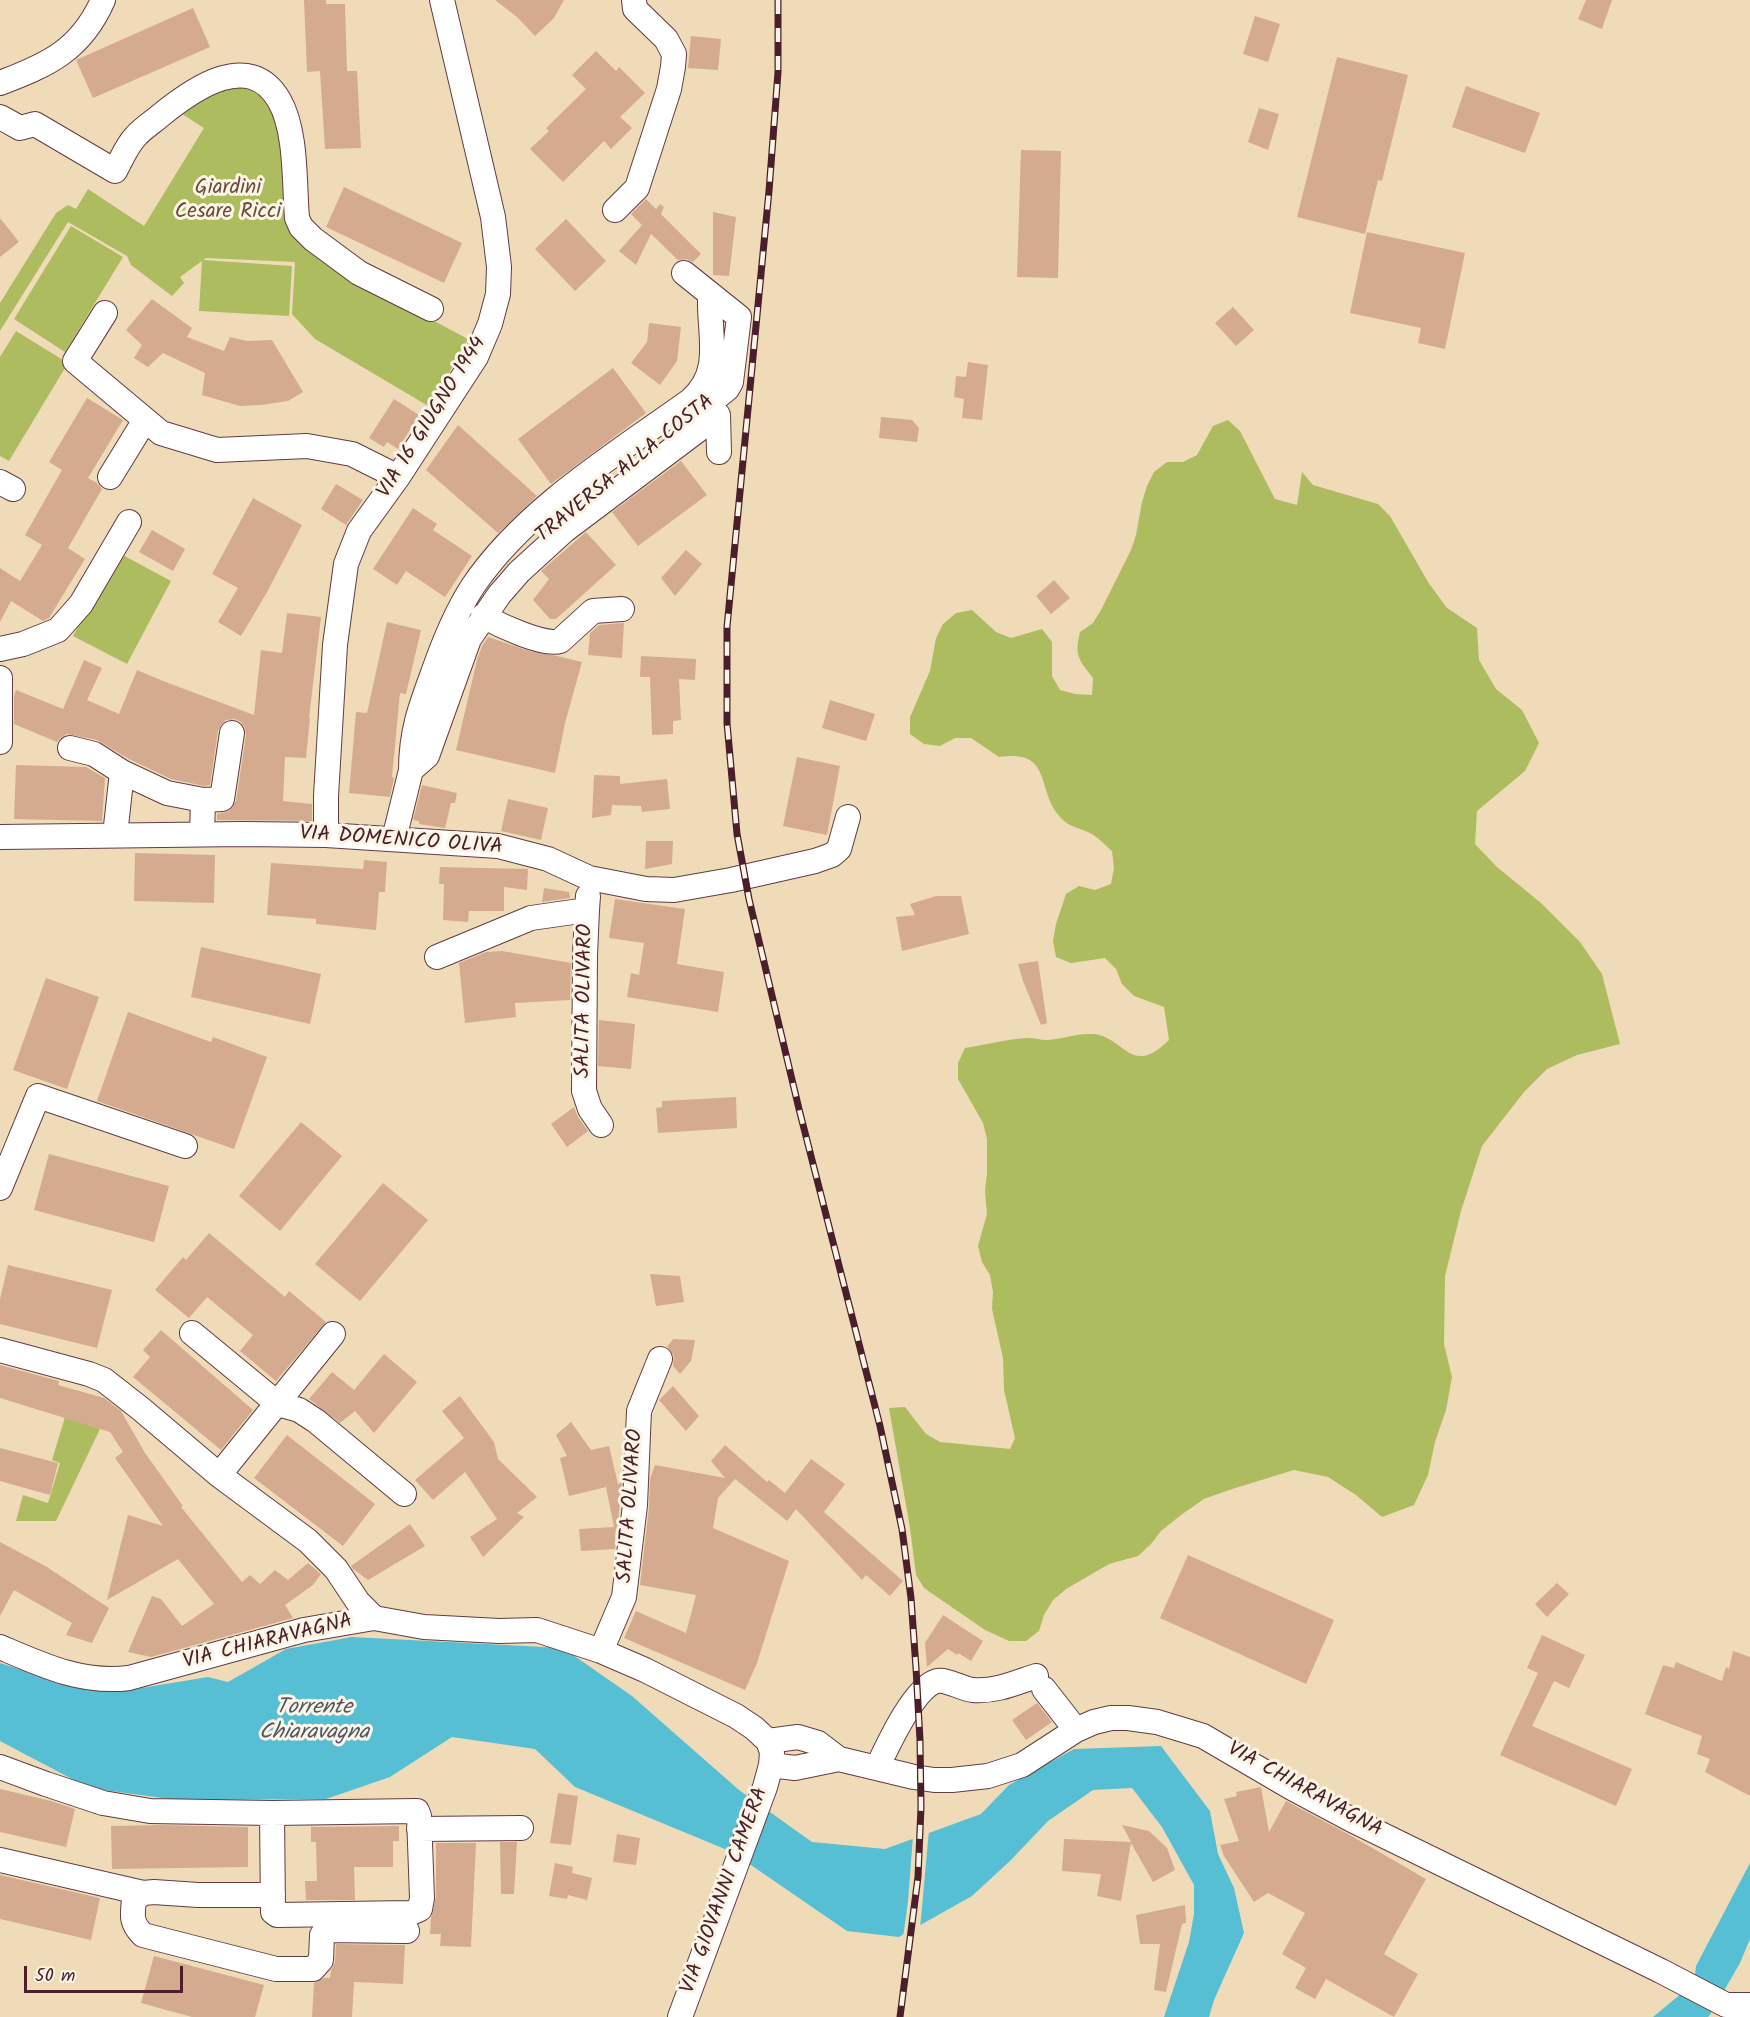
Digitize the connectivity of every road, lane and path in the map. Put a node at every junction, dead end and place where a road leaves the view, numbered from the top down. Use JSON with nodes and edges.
{"nodes":[{"id":1,"x":103,"y":0,"type":"edge"},
{"id":2,"x":442,"y":0,"type":"edge"},
{"id":3,"x":634,"y":0,"type":"edge"},
{"id":4,"x":0,"y":83,"type":"edge"},
{"id":5,"x":0,"y":117,"type":"edge"},
{"id":6,"x":615,"y":210,"type":"dead end"},
{"id":7,"x":684,"y":273,"type":"dead end"},
{"id":8,"x":710,"y":298,"type":"dead end"},
{"id":9,"x":431,"y":309,"type":"dead end"},
{"id":10,"x":105,"y":313,"type":"dead end"},
{"id":11,"x":145,"y":420,"type":"junction"},
{"id":12,"x":719,"y":452,"type":"dead end"},
{"id":13,"x":110,"y":477,"type":"dead end"},
{"id":14,"x":398,"y":477,"type":"junction"},
{"id":15,"x":129,"y":522,"type":"dead end"},
{"id":16,"x":622,"y":609,"type":"dead end"},
{"id":17,"x":483,"y":616,"type":"junction"},
{"id":18,"x":0,"y":649,"type":"edge"},
{"id":19,"x":0,"y":678,"type":"edge"},
{"id":20,"x":232,"y":733,"type":"dead end"},
{"id":21,"x":0,"y":742,"type":"edge"},
{"id":22,"x":70,"y":748,"type":"dead end"},
{"id":23,"x":411,"y":770,"type":"junction"},
{"id":24,"x":122,"y":772,"type":"junction"},
{"id":25,"x":203,"y":800,"type":"junction"},
{"id":26,"x":848,"y":817,"type":"dead end"},
{"id":27,"x":202,"y":834,"type":"junction"},
{"id":28,"x":115,"y":835,"type":"junction"},
{"id":29,"x":326,"y":835,"type":"junction"},
{"id":30,"x":0,"y":837,"type":"edge"},
{"id":31,"x":394,"y":839,"type":"junction"},
{"id":32,"x":589,"y":878,"type":"junction"},
{"id":33,"x":587,"y":910,"type":"junction"},
{"id":34,"x":437,"y":957,"type":"dead end"},
{"id":35,"x":601,"y":1125,"type":"dead end"},
{"id":36,"x":185,"y":1146,"type":"dead end"},
{"id":37,"x":0,"y":1188,"type":"edge"},
{"id":38,"x":192,"y":1333,"type":"dead end"},
{"id":39,"x":333,"y":1334,"type":"dead end"},
{"id":40,"x":0,"y":1350,"type":"edge"},
{"id":41,"x":660,"y":1359,"type":"dead end"},
{"id":42,"x":278,"y":1404,"type":"junction"},
{"id":43,"x":219,"y":1475,"type":"junction"},
{"id":44,"x":404,"y":1494,"type":"dead end"},
{"id":45,"x":374,"y":1618,"type":"junction"},
{"id":46,"x":0,"y":1647,"type":"edge"},
{"id":47,"x":601,"y":1651,"type":"junction"},
{"id":48,"x":1076,"y":1730,"type":"junction"},
{"id":49,"x":768,"y":1741,"type":"junction"},
{"id":50,"x":839,"y":1759,"type":"junction"},
{"id":51,"x":0,"y":1767,"type":"edge"},
{"id":52,"x":877,"y":1768,"type":"junction"},
{"id":53,"x":768,"y":1776,"type":"junction"},
{"id":54,"x":272,"y":1813,"type":"junction"},
{"id":55,"x":521,"y":1828,"type":"dead end"},
{"id":56,"x":419,"y":1829,"type":"junction"},
{"id":57,"x":0,"y":1860,"type":"edge"},
{"id":58,"x":143,"y":1893,"type":"junction"},
{"id":59,"x":273,"y":1894,"type":"junction"},
{"id":60,"x":407,"y":1931,"type":"dead end"},
{"id":61,"x":1750,"y":2005,"type":"edge"},
{"id":62,"x":680,"y":2017,"type":"edge"}],
"edges":[{"from":1,"to":4,"type":"street"},
{"from":2,"to":14,"type":"street","name":"VIA 16 GIUGNO 1944"},
{"from":3,"to":6,"type":"street"},
{"from":5,"to":9,"type":"street"},
{"from":7,"to":17,"type":"street","name":"TRAVERSA ALLA COSTA"},
{"from":8,"to":23,"type":"street"},
{"from":10,"to":11,"type":"street"},
{"from":11,"to":13,"type":"street"},
{"from":11,"to":14,"type":"street"},
{"from":12,"to":17,"type":"street"},
{"from":14,"to":29,"type":"street","name":"VIA 16 GIUGNO 1944"},
{"from":15,"to":18,"type":"street"},
{"from":16,"to":17,"type":"street"},
{"from":17,"to":23,"type":"street","name":"TRAVERSA ALLA COSTA"},
{"from":19,"to":21,"type":"street"},
{"from":20,"to":25,"type":"street"},
{"from":22,"to":24,"type":"street"},
{"from":23,"to":31,"type":"street","name":"TRAVERSA ALLA COSTA"},
{"from":24,"to":25,"type":"street"},
{"from":24,"to":28,"type":"street"},
{"from":25,"to":27,"type":"street"},
{"from":26,"to":32,"type":"street","name":"VIA DOMENICO OLIVA"},
{"from":27,"to":28,"type":"street","name":"VIA DOMENICO OLIVA"},
{"from":27,"to":29,"type":"street","name":"VIA DOMENICO OLIVA"},
{"from":28,"to":30,"type":"street"},
{"from":29,"to":31,"type":"street","name":"VIA DOMENICO OLIVA"},
{"from":31,"to":32,"type":"street","name":"VIA DOMENICO OLIVA"},
{"from":32,"to":33,"type":"street","name":"SALITA OLIVARO"},
{"from":33,"to":34,"type":"street","name":"SALITA OLIVARO"},
{"from":33,"to":35,"type":"street","name":"SALITA OLIVARO"},
{"from":36,"to":37,"type":"street"},
{"from":38,"to":42,"type":"street"},
{"from":39,"to":42,"type":"street"},
{"from":40,"to":43,"type":"street"},
{"from":41,"to":47,"type":"street","name":"SALITA OLIVARO"},
{"from":42,"to":43,"type":"street"},
{"from":42,"to":44,"type":"street"},
{"from":43,"to":45,"type":"street"},
{"from":45,"to":46,"type":"street","name":"VIA CHIARAVAGNA"},
{"from":45,"to":47,"type":"street","name":"VIA CHIARAVAGNA"},
{"from":47,"to":49,"type":"street","name":"VIA CHIARAVAGNA"},
{"from":48,"to":52,"type":"street","name":"VIA CHIARAVAGNA"},
{"from":48,"to":52,"type":"street"},
{"from":48,"to":61,"type":"street","name":"VIA CHIARAVAGNA"},
{"from":49,"to":50,"type":"street","name":"VIA CHIARAVAGNA"},
{"from":49,"to":53,"type":"street"},
{"from":50,"to":52,"type":"street","name":"VIA CHIARAVAGNA"},
{"from":50,"to":53,"type":"street","name":"VIA CHIARAVAGNA"},
{"from":51,"to":54,"type":"street"},
{"from":53,"to":62,"type":"street","name":"VIA GIOVANNI CAMERA"},
{"from":54,"to":56,"type":"street"},
{"from":54,"to":59,"type":"street"},
{"from":55,"to":56,"type":"street"},
{"from":56,"to":59,"type":"street"},
{"from":57,"to":58,"type":"street"},
{"from":58,"to":59,"type":"street"},
{"from":58,"to":60,"type":"street"}]}
